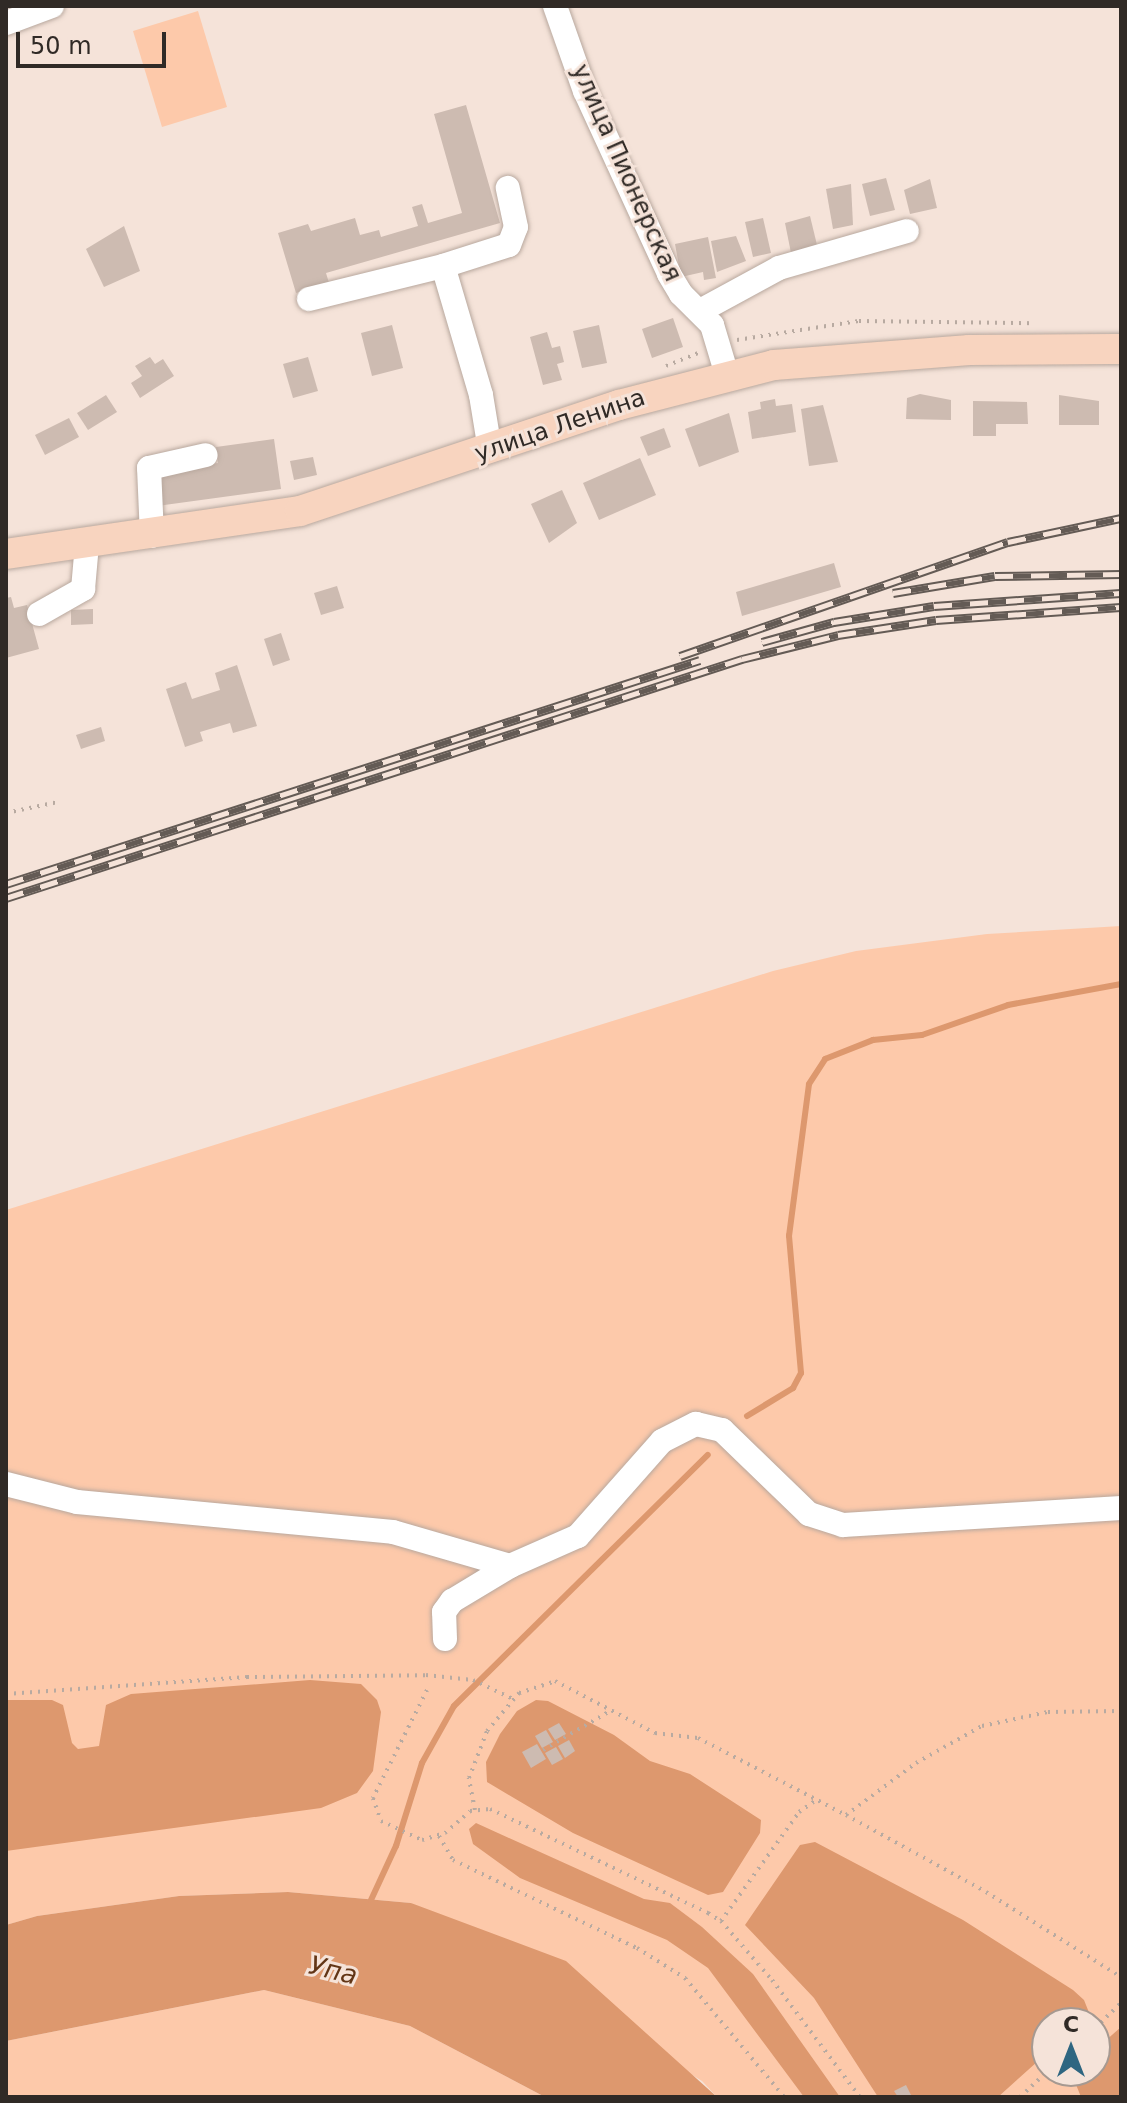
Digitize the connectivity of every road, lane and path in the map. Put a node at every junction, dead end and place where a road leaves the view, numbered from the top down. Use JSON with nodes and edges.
{"nodes":[{"id":1,"x":52,"y":6,"type":"edge"},
{"id":2,"x":555,"y":6,"type":"edge"},
{"id":3,"x":6,"y":23,"type":"edge"},
{"id":4,"x":508,"y":188,"type":"dead end"},
{"id":5,"x":907,"y":231,"type":"dead end"},
{"id":6,"x":443,"y":266,"type":"junction"},
{"id":7,"x":309,"y":299,"type":"dead end"},
{"id":8,"x":700,"y":311,"type":"junction"},
{"id":9,"x":1121,"y":349,"type":"edge"},
{"id":10,"x":727,"y":375,"type":"junction"},
{"id":11,"x":490,"y":450,"type":"junction"},
{"id":12,"x":206,"y":455,"type":"dead end"},
{"id":13,"x":152,"y":536,"type":"junction"},
{"id":14,"x":87,"y":544,"type":"junction"},
{"id":15,"x":6,"y":554,"type":"edge"},
{"id":16,"x":39,"y":614,"type":"dead end"},
{"id":17,"x":58,"y":802,"type":"dead end"},
{"id":18,"x":6,"y":813,"type":"edge"},
{"id":19,"x":6,"y":1484,"type":"edge"},
{"id":20,"x":1121,"y":1508,"type":"edge"},
{"id":21,"x":510,"y":1566,"type":"junction"},
{"id":22,"x":445,"y":1639,"type":"dead end"},
{"id":23,"x":427,"y":1690,"type":"dead end"},
{"id":24,"x":6,"y":1694,"type":"edge"},
{"id":25,"x":513,"y":1699,"type":"junction"},
{"id":26,"x":611,"y":1710,"type":"junction"},
{"id":27,"x":1121,"y":1711,"type":"edge"},
{"id":28,"x":543,"y":1750,"type":"dead end"},
{"id":29,"x":815,"y":1801,"type":"junction"},
{"id":30,"x":475,"y":1810,"type":"junction"},
{"id":31,"x":846,"y":1815,"type":"junction"},
{"id":32,"x":439,"y":1836,"type":"junction"},
{"id":33,"x":721,"y":1921,"type":"junction"},
{"id":34,"x":1121,"y":1977,"type":"edge"},
{"id":35,"x":784,"y":2097,"type":"edge"},
{"id":36,"x":860,"y":2097,"type":"edge"}],
"edges":[{"from":1,"to":3,"type":"street"},
{"from":2,"to":8,"type":"street","name":"улица Пионерская"},
{"from":4,"to":6,"type":"street"},
{"from":5,"to":8,"type":"street"},
{"from":6,"to":7,"type":"street"},
{"from":6,"to":11,"type":"street"},
{"from":8,"to":10,"type":"street","name":"улица Пионерская"},
{"from":9,"to":10,"type":"main road","name":"улица Ленина"},
{"from":10,"to":11,"type":"main road","name":"улица Ленина"},
{"from":11,"to":13,"type":"main road","name":"улица Ленина"},
{"from":12,"to":13,"type":"street"},
{"from":13,"to":14,"type":"main road","name":"улица Ленина"},
{"from":14,"to":15,"type":"main road","name":"улица Ленина"},
{"from":14,"to":16,"type":"street"},
{"from":17,"to":18,"type":"path"},
{"from":19,"to":21,"type":"street"},
{"from":20,"to":21,"type":"street"},
{"from":21,"to":22,"type":"street"},
{"from":23,"to":32,"type":"path"},
{"from":24,"to":25,"type":"path"},
{"from":25,"to":26,"type":"path"},
{"from":25,"to":30,"type":"path"},
{"from":26,"to":28,"type":"path"},
{"from":26,"to":29,"type":"path"},
{"from":27,"to":31,"type":"path"},
{"from":29,"to":31,"type":"path"},
{"from":29,"to":33,"type":"path"},
{"from":30,"to":32,"type":"path"},
{"from":30,"to":33,"type":"path"},
{"from":31,"to":34,"type":"path"},
{"from":32,"to":35,"type":"path"},
{"from":33,"to":36,"type":"path"}]}
